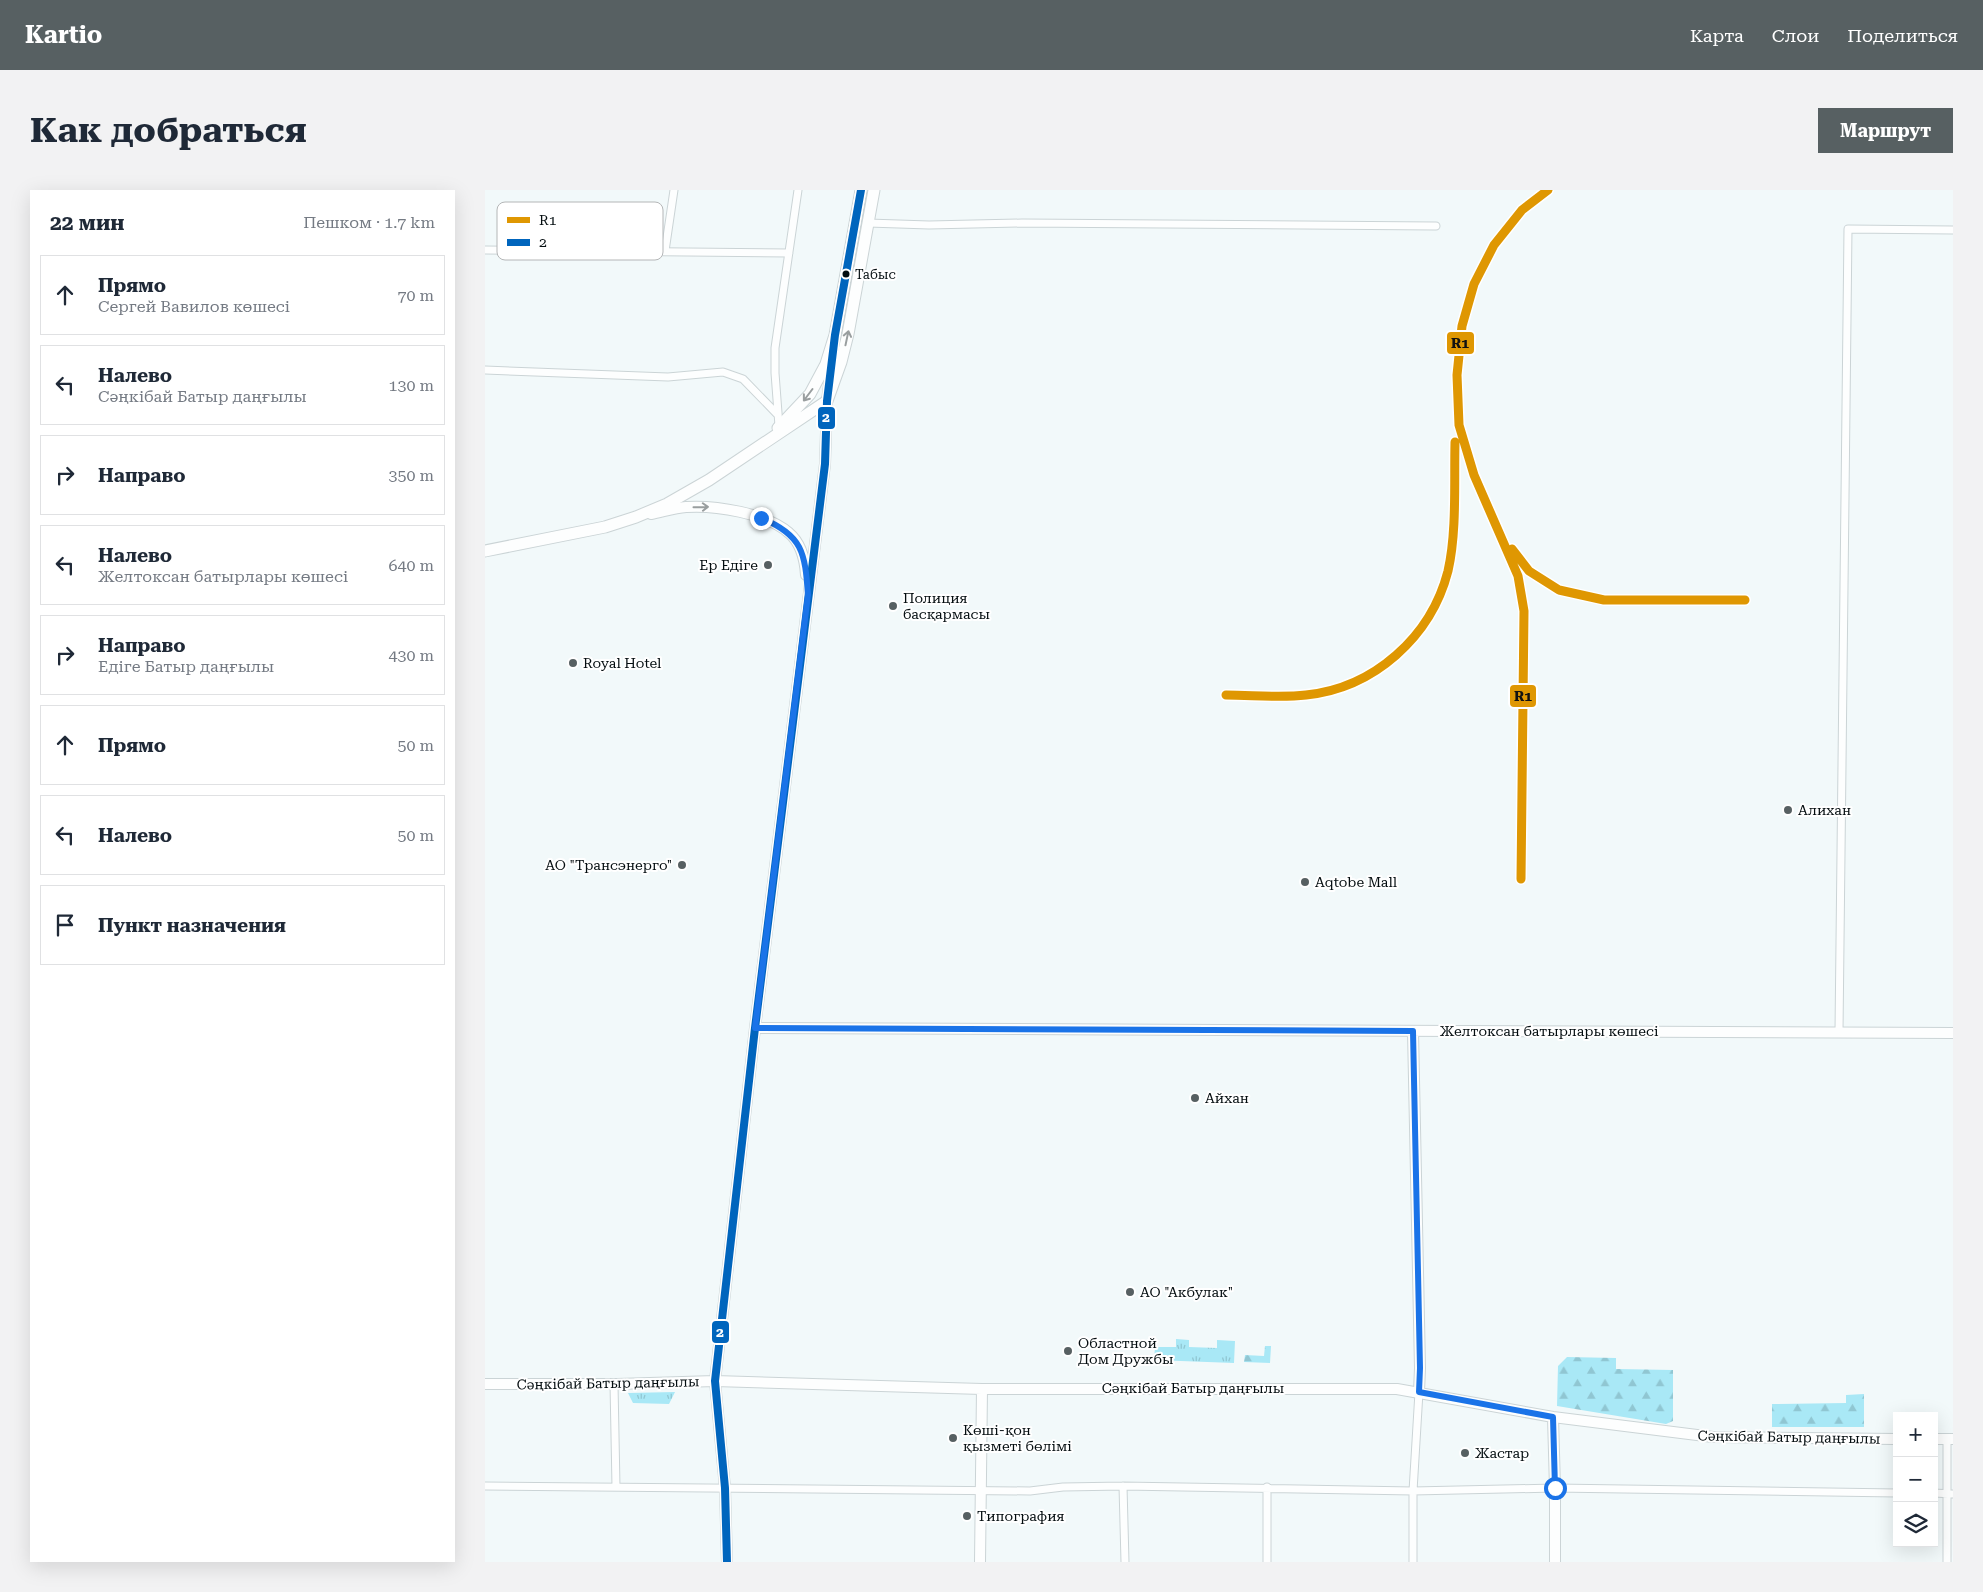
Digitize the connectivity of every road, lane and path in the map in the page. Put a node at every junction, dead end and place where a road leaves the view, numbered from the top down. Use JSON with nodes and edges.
{"nodes":[{"id":1,"x":673,"y":190,"type":"edge"},
{"id":2,"x":798,"y":190,"type":"edge"},
{"id":3,"x":861,"y":190,"type":"edge"},
{"id":4,"x":874,"y":190,"type":"edge"},
{"id":5,"x":868,"y":223,"type":"junction"},
{"id":6,"x":1436,"y":226,"type":"dead end"},
{"id":7,"x":1953,"y":230,"type":"edge"},
{"id":8,"x":665,"y":251,"type":"joint"},
{"id":9,"x":789,"y":253,"type":"junction"},
{"id":10,"x":835,"y":335,"type":"junction"},
{"id":11,"x":485,"y":370,"type":"edge"},
{"id":12,"x":827,"y":401,"type":"junction"},
{"id":13,"x":777,"y":414,"type":"junction"},
{"id":14,"x":779,"y":426,"type":"junction"},
{"id":15,"x":761,"y":445,"type":"junction"},
{"id":16,"x":636,"y":517,"type":"junction"},
{"id":17,"x":485,"y":551,"type":"edge"},
{"id":18,"x":808,"y":595,"type":"junction"},
{"id":19,"x":755,"y":1028,"type":"junction"},
{"id":20,"x":1413,"y":1031,"type":"junction"},
{"id":21,"x":1839,"y":1032,"type":"junction"},
{"id":22,"x":1953,"y":1033,"type":"edge"},
{"id":23,"x":715,"y":1381,"type":"junction"},
{"id":24,"x":485,"y":1384,"type":"edge"},
{"id":25,"x":614,"y":1384,"type":"junction"},
{"id":26,"x":981,"y":1389,"type":"junction"},
{"id":27,"x":1419,"y":1392,"type":"junction"},
{"id":28,"x":1553,"y":1417,"type":"junction"},
{"id":29,"x":1893,"y":1439,"type":"edge"},
{"id":30,"x":1950,"y":1439,"type":"edge"},
{"id":31,"x":485,"y":1486,"type":"edge"},
{"id":32,"x":1123,"y":1486,"type":"junction"},
{"id":33,"x":616,"y":1487,"type":"junction"},
{"id":34,"x":1267,"y":1487,"type":"junction"},
{"id":35,"x":725,"y":1488,"type":"junction"},
{"id":36,"x":1555,"y":1488,"type":"junction"},
{"id":37,"x":981,"y":1490,"type":"junction"},
{"id":38,"x":1413,"y":1491,"type":"junction"},
{"id":39,"x":1893,"y":1493,"type":"edge"},
{"id":40,"x":1950,"y":1494,"type":"edge"},
{"id":41,"x":727,"y":1562,"type":"edge"},
{"id":42,"x":980,"y":1562,"type":"edge"},
{"id":43,"x":1125,"y":1562,"type":"edge"},
{"id":44,"x":1267,"y":1562,"type":"edge"},
{"id":45,"x":1413,"y":1562,"type":"edge"},
{"id":46,"x":1555,"y":1562,"type":"edge"},
{"id":47,"x":1947,"y":1562,"type":"edge"}],
"edges":[{"from":1,"to":8,"type":"street"},
{"from":2,"to":9,"type":"street"},
{"from":3,"to":10,"type":"main road"},
{"from":4,"to":5,"type":"main road"},
{"from":5,"to":6,"type":"street"},
{"from":12,"to":5,"type":"main road","one_way":true},
{"from":7,"to":21,"type":"street"},
{"from":8,"to":9,"type":"street"},
{"from":9,"to":13,"type":"street"},
{"from":10,"to":12,"type":"street"},
{"from":10,"to":14,"type":"main road","one_way":true},
{"from":11,"to":13,"type":"street"},
{"from":12,"to":15,"type":"main road"},
{"from":12,"to":18,"type":"street"},
{"from":13,"to":14,"type":"street"},
{"from":14,"to":15,"type":"main road"},
{"from":15,"to":16,"type":"main road"},
{"from":16,"to":17,"type":"main road"},
{"from":16,"to":18,"type":"street","one_way":true},
{"from":18,"to":19,"type":"street"},
{"from":19,"to":20,"type":"street","name":"Желтоксан батырлары көшесі"},
{"from":19,"to":23,"type":"street"},
{"from":20,"to":21,"type":"street","name":"Желтоксан батырлары көшесі"},
{"from":20,"to":27,"type":"street"},
{"from":21,"to":22,"type":"street","name":"Желтоксан батырлары көшесі"},
{"from":23,"to":25,"type":"street","name":"Сәңкібай Батыр даңғылы"},
{"from":23,"to":26,"type":"street","name":"Сәңкібай Батыр даңғылы"},
{"from":23,"to":35,"type":"street"},
{"from":24,"to":25,"type":"street","name":"Сәңкібай Батыр даңғылы"},
{"from":25,"to":33,"type":"street"},
{"from":26,"to":27,"type":"street","name":"Сәңкібай Батыр даңғылы"},
{"from":26,"to":37,"type":"street"},
{"from":27,"to":28,"type":"street","name":"Сәңкібай Батыр даңғылы"},
{"from":27,"to":38,"type":"street"},
{"from":28,"to":29,"type":"street","name":"Сәңкібай Батыр даңғылы"},
{"from":28,"to":36,"type":"street"},
{"from":30,"to":40,"type":"street"},
{"from":31,"to":33,"type":"street"},
{"from":32,"to":34,"type":"street"},
{"from":32,"to":37,"type":"street"},
{"from":32,"to":43,"type":"street"},
{"from":33,"to":35,"type":"street"},
{"from":34,"to":38,"type":"street"},
{"from":34,"to":44,"type":"street"},
{"from":35,"to":37,"type":"street"},
{"from":35,"to":41,"type":"street"},
{"from":36,"to":38,"type":"street"},
{"from":36,"to":39,"type":"street"},
{"from":36,"to":46,"type":"street"},
{"from":37,"to":42,"type":"street"},
{"from":38,"to":45,"type":"street"},
{"from":40,"to":47,"type":"street"}]}
